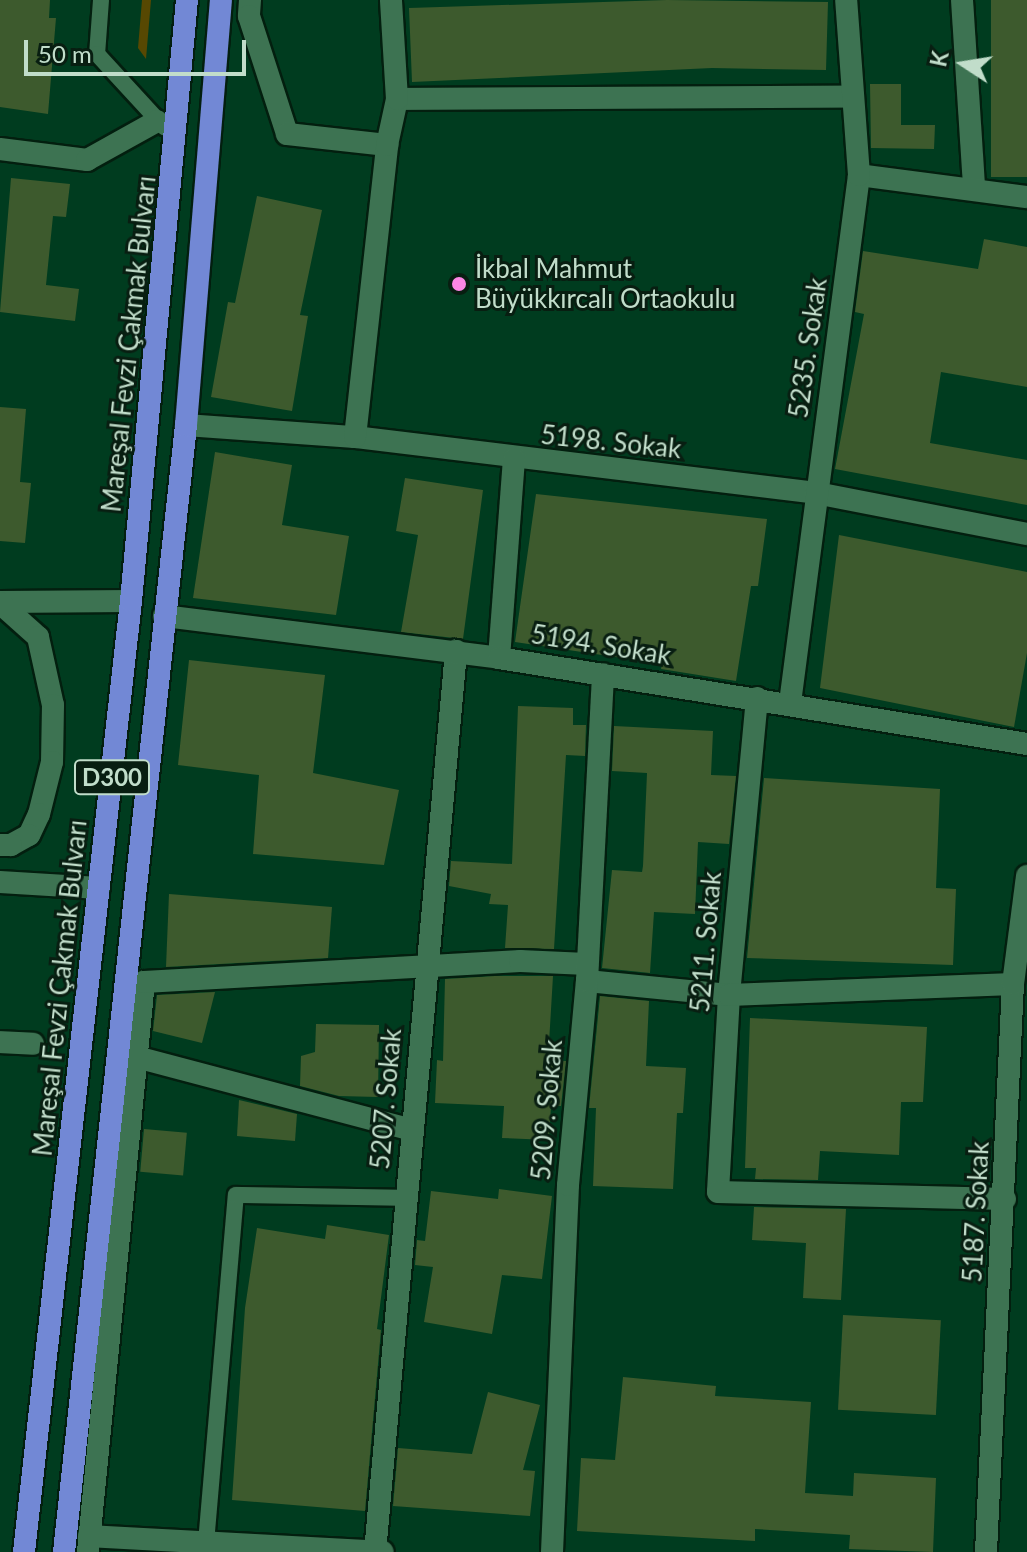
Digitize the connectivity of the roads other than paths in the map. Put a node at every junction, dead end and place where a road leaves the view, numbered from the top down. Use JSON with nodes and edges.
{"nodes":[{"id":1,"x":101,"y":0,"type":"edge"},
{"id":2,"x":187,"y":0,"type":"edge"},
{"id":3,"x":221,"y":0,"type":"edge"},
{"id":4,"x":250,"y":0,"type":"edge"},
{"id":5,"x":391,"y":0,"type":"edge"},
{"id":6,"x":846,"y":0,"type":"edge"},
{"id":7,"x":962,"y":0,"type":"edge"},
{"id":8,"x":851,"y":97,"type":"junction"},
{"id":9,"x":397,"y":99,"type":"junction"},
{"id":10,"x":157,"y":121,"type":"junction"},
{"id":11,"x":178,"y":143,"type":"junction"},
{"id":12,"x":387,"y":145,"type":"junction"},
{"id":13,"x":0,"y":149,"type":"edge"},
{"id":14,"x":859,"y":175,"type":"junction"},
{"id":15,"x":974,"y":187,"type":"junction"},
{"id":16,"x":1027,"y":197,"type":"edge"},
{"id":17,"x":186,"y":425,"type":"junction"},
{"id":18,"x":355,"y":437,"type":"junction"},
{"id":19,"x":514,"y":459,"type":"junction"},
{"id":20,"x":816,"y":493,"type":"junction"},
{"id":21,"x":1027,"y":534,"type":"edge"},
{"id":22,"x":131,"y":601,"type":"junction"},
{"id":23,"x":0,"y":602,"type":"edge"},
{"id":24,"x":164,"y":616,"type":"junction"},
{"id":25,"x":456,"y":651,"type":"junction"},
{"id":26,"x":499,"y":658,"type":"junction"},
{"id":27,"x":603,"y":674,"type":"junction"},
{"id":28,"x":757,"y":698,"type":"junction"},
{"id":29,"x":790,"y":703,"type":"junction"},
{"id":30,"x":1027,"y":744,"type":"edge"},
{"id":31,"x":0,"y":845,"type":"edge"},
{"id":32,"x":1027,"y":876,"type":"edge"},
{"id":33,"x":0,"y":882,"type":"edge"},
{"id":34,"x":99,"y":888,"type":"junction"},
{"id":35,"x":425,"y":967,"type":"junction"},
{"id":36,"x":587,"y":972,"type":"junction"},
{"id":37,"x":1013,"y":984,"type":"junction"},
{"id":38,"x":729,"y":995,"type":"junction"},
{"id":39,"x":0,"y":1042,"type":"edge"},
{"id":40,"x":33,"y":1044,"type":"dead end"},
{"id":41,"x":136,"y":1057,"type":"junction"},
{"id":42,"x":1018,"y":1079,"type":"edge"},
{"id":43,"x":412,"y":1130,"type":"junction"},
{"id":44,"x":406,"y":1198,"type":"junction"},
{"id":45,"x":1005,"y":1199,"type":"junction"},
{"id":46,"x":206,"y":1543,"type":"junction"},
{"id":47,"x":88,"y":1544,"type":"edge"},
{"id":48,"x":24,"y":1552,"type":"edge"},
{"id":49,"x":64,"y":1552,"type":"edge"},
{"id":50,"x":375,"y":1552,"type":"edge"},
{"id":51,"x":383,"y":1552,"type":"edge"},
{"id":52,"x":552,"y":1552,"type":"edge"},
{"id":53,"x":986,"y":1552,"type":"edge"}],
"edges":[{"from":1,"to":10,"type":"lane"},
{"from":2,"to":11,"type":"highway","name":"Mareşal Fevzi Çakmak Bulvarı","number":"D300"},
{"from":3,"to":17,"type":"highway","number":"D300"},
{"from":4,"to":12,"type":"street"},
{"from":5,"to":9,"type":"street"},
{"from":6,"to":8,"type":"street","name":"5235. Sokak"},
{"from":7,"to":15,"type":"street"},
{"from":8,"to":9,"type":"street"},
{"from":8,"to":14,"type":"street","name":"5235. Sokak"},
{"from":9,"to":12,"type":"street"},
{"from":10,"to":11,"type":"lane"},
{"from":10,"to":13,"type":"street"},
{"from":11,"to":22,"type":"highway","name":"Mareşal Fevzi Çakmak Bulvarı","number":"D300"},
{"from":12,"to":18,"type":"street"},
{"from":14,"to":15,"type":"street"},
{"from":14,"to":20,"type":"street","name":"5235. Sokak"},
{"from":15,"to":16,"type":"street"},
{"from":17,"to":18,"type":"street","name":"5198. Sokak"},
{"from":17,"to":24,"type":"highway","number":"D300"},
{"from":18,"to":19,"type":"street","name":"5198. Sokak"},
{"from":19,"to":20,"type":"street","name":"5198. Sokak"},
{"from":19,"to":26,"type":"street"},
{"from":20,"to":21,"type":"street","name":"5198. Sokak"},
{"from":20,"to":29,"type":"street","name":"5235. Sokak"},
{"from":22,"to":23,"type":"street"},
{"from":22,"to":34,"type":"highway","name":"Mareşal Fevzi Çakmak Bulvarı","number":"D300"},
{"from":23,"to":31,"type":"street"},
{"from":24,"to":25,"type":"street","name":"5194. Sokak"},
{"from":24,"to":49,"type":"highway","number":"D300"},
{"from":25,"to":26,"type":"street","name":"5194. Sokak"},
{"from":25,"to":35,"type":"street","name":"5207. Sokak"},
{"from":26,"to":27,"type":"street","name":"5194. Sokak"},
{"from":27,"to":28,"type":"street","name":"5194. Sokak"},
{"from":27,"to":36,"type":"street","name":"5209. Sokak"},
{"from":28,"to":29,"type":"street","name":"5194. Sokak"},
{"from":28,"to":38,"type":"street","name":"5211. Sokak"},
{"from":29,"to":30,"type":"street","name":"5194. Sokak"},
{"from":32,"to":37,"type":"street","name":"5187. Sokak"},
{"from":33,"to":34,"type":"street"},
{"from":34,"to":48,"type":"highway","name":"Mareşal Fevzi Çakmak Bulvarı","number":"D300"},
{"from":35,"to":36,"type":"street"},
{"from":35,"to":41,"type":"street"},
{"from":35,"to":43,"type":"street","name":"5207. Sokak"},
{"from":36,"to":38,"type":"street"},
{"from":36,"to":52,"type":"street","name":"5209. Sokak"},
{"from":37,"to":38,"type":"street"},
{"from":37,"to":42,"type":"street","name":"5187. Sokak"},
{"from":38,"to":45,"type":"street","name":"5211. Sokak"},
{"from":39,"to":40,"type":"street"},
{"from":41,"to":43,"type":"street"},
{"from":41,"to":47,"type":"street"},
{"from":42,"to":45,"type":"street","name":"5187. Sokak"},
{"from":43,"to":44,"type":"street","name":"5207. Sokak"},
{"from":44,"to":46,"type":"lane"},
{"from":44,"to":50,"type":"street","name":"5207. Sokak"},
{"from":45,"to":53,"type":"street","name":"5187. Sokak"},
{"from":46,"to":47,"type":"street"},
{"from":46,"to":50,"type":"street"},
{"from":50,"to":51,"type":"street"}]}
